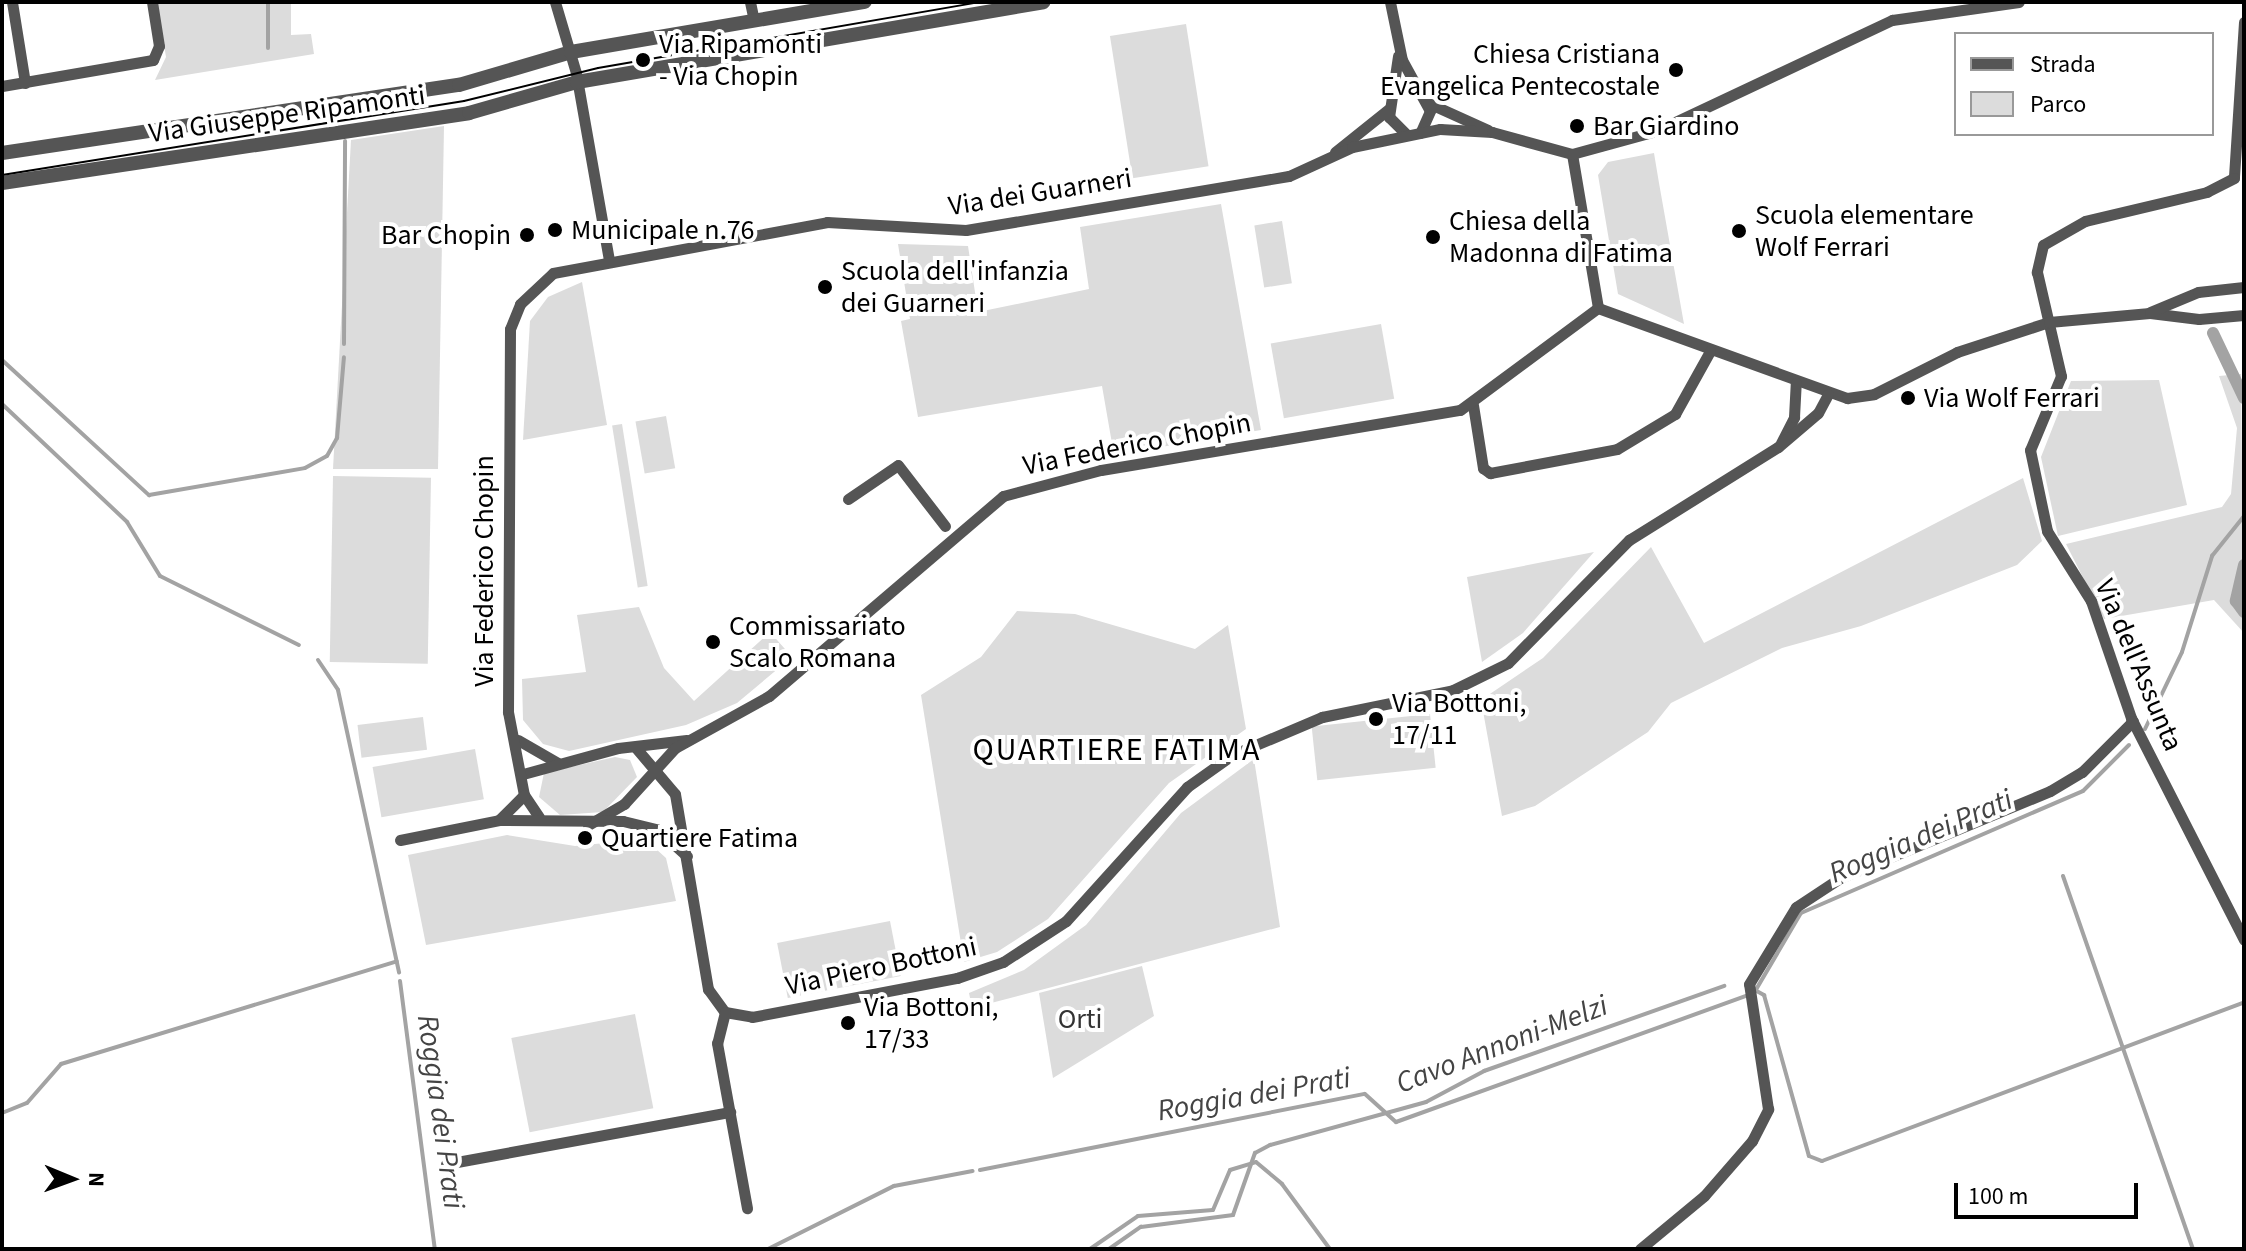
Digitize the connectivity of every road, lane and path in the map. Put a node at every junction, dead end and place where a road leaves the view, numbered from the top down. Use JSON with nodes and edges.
{"nodes":[{"id":1,"x":12,"y":2,"type":"edge"},
{"id":2,"x":152,"y":2,"type":"edge"},
{"id":3,"x":555,"y":2,"type":"edge"},
{"id":4,"x":750,"y":2,"type":"edge"},
{"id":5,"x":865,"y":2,"type":"edge"},
{"id":6,"x":1043,"y":2,"type":"edge"},
{"id":7,"x":1390,"y":2,"type":"edge"},
{"id":8,"x":2019,"y":2,"type":"edge"},
{"id":9,"x":754,"y":21,"type":"junction"},
{"id":10,"x":2244,"y":22,"type":"edge"},
{"id":11,"x":1397,"y":43,"type":"junction"},
{"id":12,"x":571,"y":52,"type":"junction"},
{"id":13,"x":577,"y":82,"type":"junction"},
{"id":14,"x":25,"y":83,"type":"junction"},
{"id":15,"x":2,"y":86,"type":"edge"},
{"id":16,"x":1422,"y":99,"type":"junction"},
{"id":17,"x":2243,"y":101,"type":"edge"},
{"id":18,"x":1392,"y":105,"type":"junction"},
{"id":19,"x":1492,"y":132,"type":"junction"},
{"id":20,"x":1413,"y":134,"type":"junction"},
{"id":21,"x":2,"y":153,"type":"edge"},
{"id":22,"x":1572,"y":154,"type":"junction"},
{"id":23,"x":1332,"y":155,"type":"junction"},
{"id":24,"x":2,"y":183,"type":"edge"},
{"id":25,"x":609,"y":261,"type":"junction"},
{"id":26,"x":2244,"y":287,"type":"edge"},
{"id":27,"x":1598,"y":308,"type":"junction"},
{"id":28,"x":2150,"y":313,"type":"junction"},
{"id":29,"x":2244,"y":315,"type":"edge"},
{"id":30,"x":2049,"y":322,"type":"junction"},
{"id":31,"x":1710,"y":351,"type":"junction"},
{"id":32,"x":1796,"y":383,"type":"junction"},
{"id":33,"x":1828,"y":394,"type":"junction"},
{"id":34,"x":1473,"y":405,"type":"junction"},
{"id":35,"x":1780,"y":445,"type":"junction"},
{"id":36,"x":848,"y":499,"type":"dead end"},
{"id":37,"x":945,"y":526,"type":"dead end"},
{"id":38,"x":2133,"y":721,"type":"junction"},
{"id":39,"x":518,"y":740,"type":"junction"},
{"id":40,"x":687,"y":741,"type":"junction"},
{"id":41,"x":636,"y":748,"type":"junction"},
{"id":42,"x":647,"y":760,"type":"junction"},
{"id":43,"x":558,"y":763,"type":"junction"},
{"id":44,"x":657,"y":770,"type":"junction"},
{"id":45,"x":523,"y":774,"type":"junction"},
{"id":46,"x":647,"y":780,"type":"junction"},
{"id":47,"x":524,"y":795,"type":"junction"},
{"id":48,"x":539,"y":817,"type":"junction"},
{"id":49,"x":499,"y":820,"type":"junction"},
{"id":50,"x":588,"y":825,"type":"junction"},
{"id":51,"x":400,"y":840,"type":"dead end"},
{"id":52,"x":687,"y":856,"type":"junction"},
{"id":53,"x":2244,"y":940,"type":"edge"},
{"id":54,"x":725,"y":1012,"type":"junction"},
{"id":55,"x":730,"y":1112,"type":"junction"},
{"id":56,"x":446,"y":1164,"type":"dead end"},
{"id":57,"x":747,"y":1208,"type":"dead end"},
{"id":58,"x":1640,"y":1249,"type":"edge"}],
"edges":[{"from":1,"to":14,"type":"street"},
{"from":2,"to":14,"type":"street"},
{"from":3,"to":12,"type":"street"},
{"from":4,"to":9,"type":"street"},
{"from":5,"to":9,"type":"street","name":"Via Giuseppe Ripamonti"},
{"from":6,"to":13,"type":"street","name":"Via Giuseppe Ripamonti"},
{"from":7,"to":11,"type":"street"},
{"from":8,"to":22,"type":"street"},
{"from":9,"to":12,"type":"street","name":"Via Giuseppe Ripamonti"},
{"from":10,"to":17,"type":"street","name":"Via dell'Assunta"},
{"from":11,"to":16,"type":"street"},
{"from":11,"to":18,"type":"street"},
{"from":12,"to":13,"type":"street"},
{"from":12,"to":21,"type":"street","name":"Via Giuseppe Ripamonti"},
{"from":13,"to":24,"type":"street","name":"Via Giuseppe Ripamonti"},
{"from":13,"to":25,"type":"street"},
{"from":14,"to":15,"type":"street"},
{"from":16,"to":18,"type":"street"},
{"from":16,"to":19,"type":"street"},
{"from":16,"to":20,"type":"street"},
{"from":17,"to":30,"type":"street","name":"Via dell'Assunta"},
{"from":18,"to":20,"type":"street"},
{"from":18,"to":23,"type":"street","name":"Via dei Guarneri"},
{"from":19,"to":20,"type":"street","name":"Via dei Guarneri"},
{"from":19,"to":22,"type":"street"},
{"from":20,"to":23,"type":"street","name":"Via dei Guarneri"},
{"from":22,"to":27,"type":"street"},
{"from":23,"to":25,"type":"street","name":"Via dei Guarneri"},
{"from":25,"to":39,"type":"street","name":"Via Federico Chopin"},
{"from":26,"to":28,"type":"street"},
{"from":27,"to":31,"type":"street"},
{"from":27,"to":34,"type":"street","name":"Via Federico Chopin"},
{"from":28,"to":29,"type":"street"},
{"from":28,"to":30,"type":"street"},
{"from":30,"to":33,"type":"street"},
{"from":30,"to":38,"type":"street","name":"Via dell'Assunta"},
{"from":31,"to":32,"type":"street"},
{"from":31,"to":34,"type":"street"},
{"from":32,"to":33,"type":"street"},
{"from":32,"to":35,"type":"street"},
{"from":33,"to":35,"type":"street","name":"Via Piero Bottoni"},
{"from":34,"to":40,"type":"street","name":"Via Federico Chopin"},
{"from":35,"to":54,"type":"street","name":"Via Piero Bottoni"},
{"from":36,"to":37,"type":"street"},
{"from":38,"to":53,"type":"street","name":"Via dell'Assunta"},
{"from":38,"to":58,"type":"street"},
{"from":39,"to":43,"type":"street"},
{"from":39,"to":45,"type":"street","name":"Via Federico Chopin"},
{"from":40,"to":41,"type":"street","name":"Via Federico Chopin"},
{"from":40,"to":44,"type":"street","name":"Via Federico Chopin"},
{"from":41,"to":42,"type":"street"},
{"from":41,"to":43,"type":"street","name":"Via Federico Chopin"},
{"from":42,"to":44,"type":"street"},
{"from":42,"to":46,"type":"street"},
{"from":43,"to":45,"type":"street","name":"Via Federico Chopin"},
{"from":44,"to":46,"type":"street","name":"Via Federico Chopin"},
{"from":44,"to":52,"type":"street"},
{"from":45,"to":47,"type":"street"},
{"from":46,"to":50,"type":"street","name":"Via Federico Chopin"},
{"from":47,"to":48,"type":"street"},
{"from":47,"to":49,"type":"street"},
{"from":48,"to":49,"type":"street"},
{"from":48,"to":50,"type":"street"},
{"from":49,"to":51,"type":"street"},
{"from":50,"to":52,"type":"street"},
{"from":52,"to":54,"type":"street"},
{"from":54,"to":55,"type":"street"},
{"from":55,"to":56,"type":"street"},
{"from":55,"to":57,"type":"street"}]}
